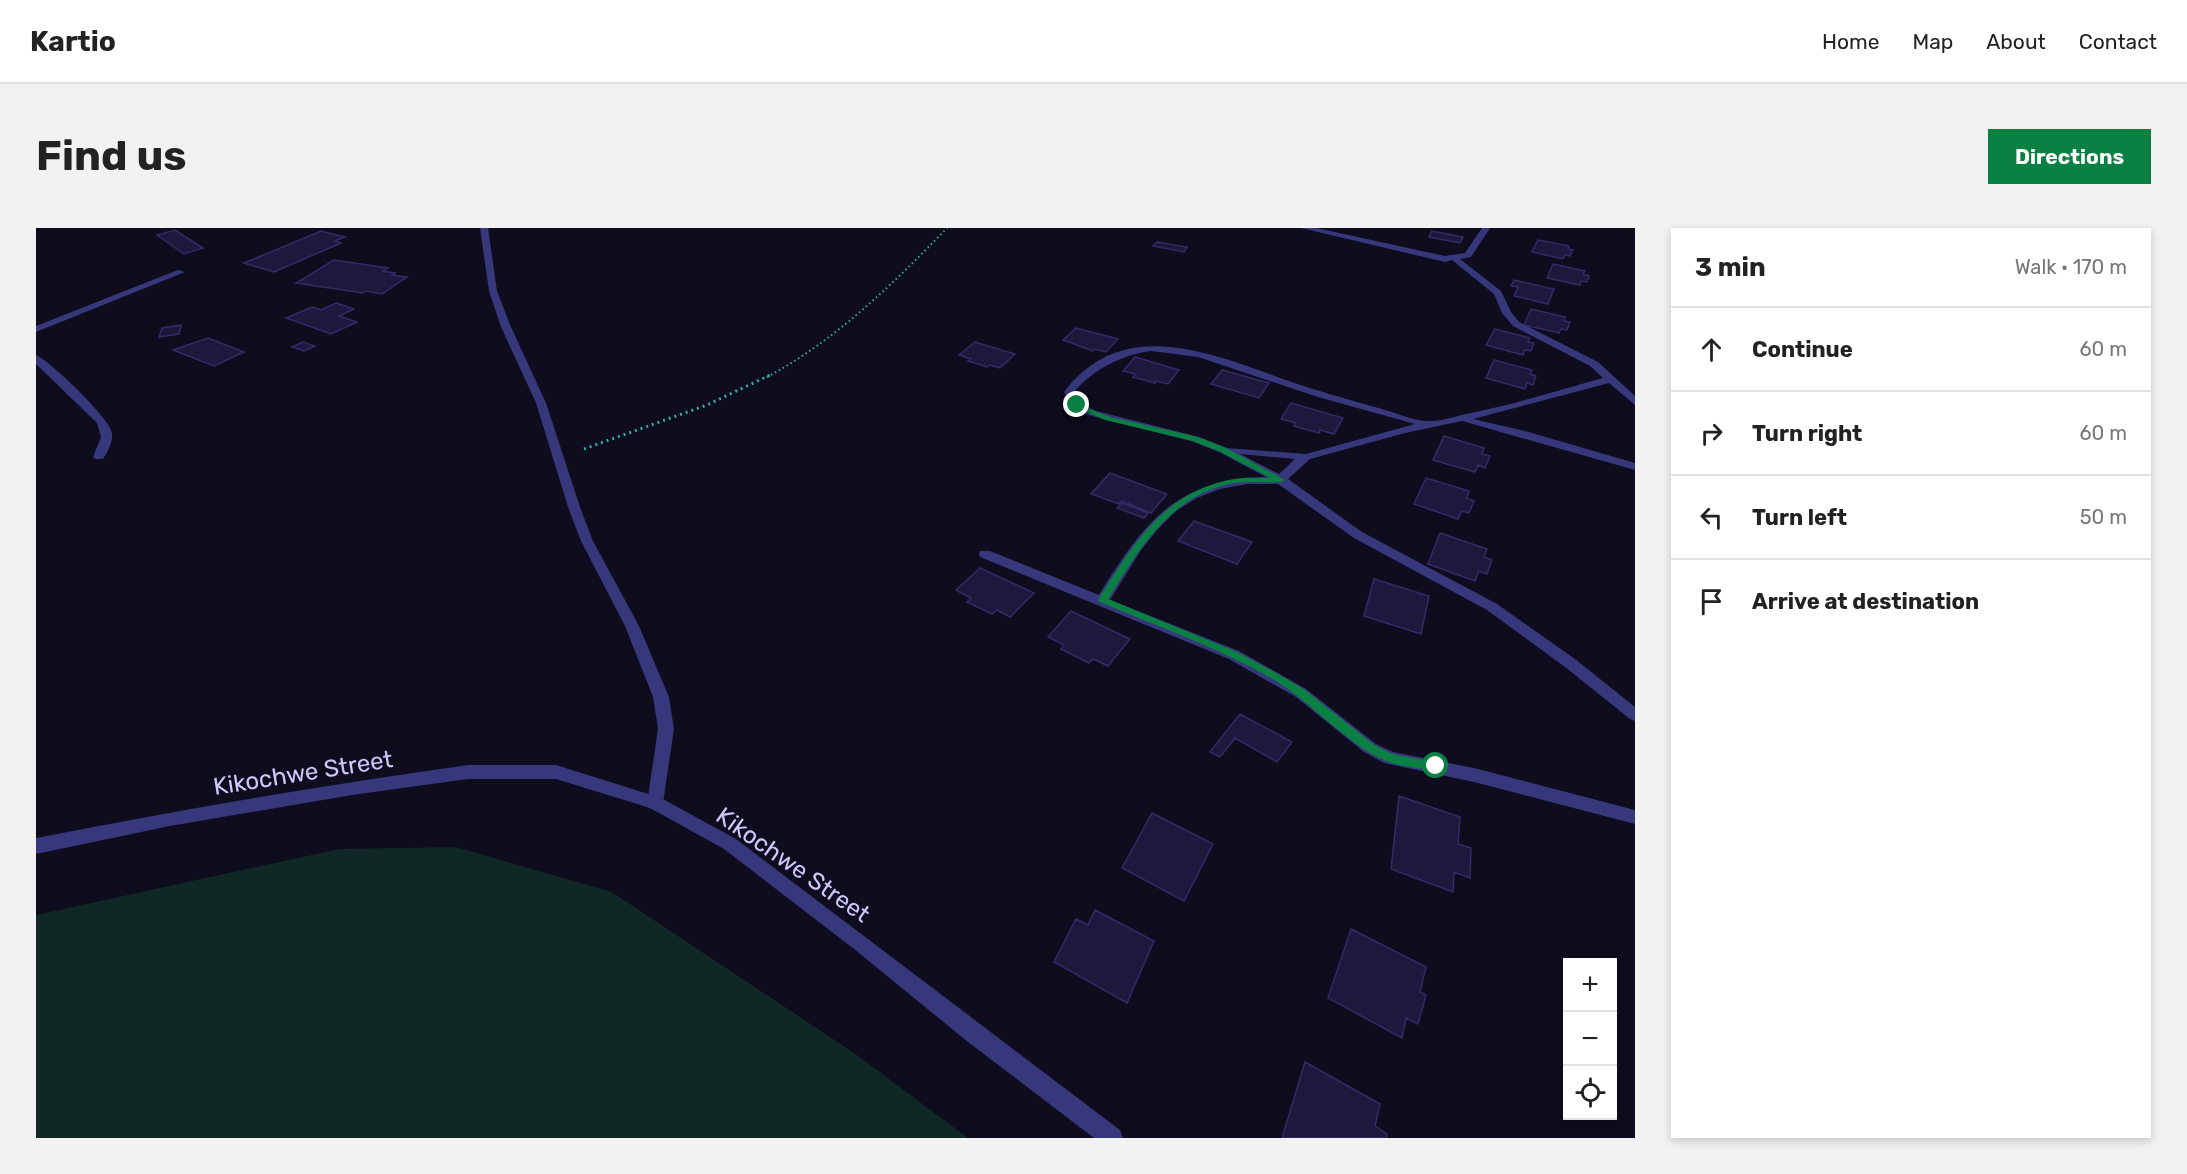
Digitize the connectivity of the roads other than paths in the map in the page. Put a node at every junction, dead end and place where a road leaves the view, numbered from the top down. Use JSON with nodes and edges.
{"nodes":[{"id":1,"x":483,"y":228,"type":"edge"},
{"id":2,"x":1305,"y":228,"type":"edge"},
{"id":3,"x":1486,"y":228,"type":"edge"},
{"id":4,"x":1455,"y":259,"type":"junction"},
{"id":5,"x":181,"y":272,"type":"dead end"},
{"id":6,"x":36,"y":329,"type":"edge"},
{"id":7,"x":36,"y":358,"type":"edge"},
{"id":8,"x":1612,"y":379,"type":"junction"},
{"id":9,"x":1635,"y":402,"type":"edge"},
{"id":10,"x":1460,"y":420,"type":"junction"},
{"id":11,"x":1427,"y":424,"type":"junction"},
{"id":12,"x":1223,"y":450,"type":"junction"},
{"id":13,"x":99,"y":457,"type":"dead end"},
{"id":14,"x":1306,"y":457,"type":"junction"},
{"id":15,"x":1635,"y":467,"type":"edge"},
{"id":16,"x":1281,"y":480,"type":"junction"},
{"id":17,"x":985,"y":554,"type":"dead end"},
{"id":18,"x":1103,"y":600,"type":"junction"},
{"id":19,"x":1635,"y":715,"type":"edge"},
{"id":20,"x":656,"y":803,"type":"junction"},
{"id":21,"x":1635,"y":817,"type":"edge"},
{"id":22,"x":36,"y":846,"type":"edge"},
{"id":23,"x":1112,"y":1138,"type":"edge"}],
"edges":[{"from":1,"to":20,"type":"street"},
{"from":2,"to":4,"type":"street"},
{"from":3,"to":4,"type":"street"},
{"from":4,"to":8,"type":"street"},
{"from":5,"to":6,"type":"street"},
{"from":7,"to":13,"type":"street"},
{"from":8,"to":9,"type":"street"},
{"from":8,"to":10,"type":"street"},
{"from":10,"to":11,"type":"street"},
{"from":10,"to":15,"type":"street"},
{"from":11,"to":12,"type":"street"},
{"from":11,"to":14,"type":"street"},
{"from":12,"to":14,"type":"street"},
{"from":12,"to":16,"type":"street"},
{"from":14,"to":16,"type":"street"},
{"from":16,"to":18,"type":"street"},
{"from":16,"to":19,"type":"street"},
{"from":17,"to":18,"type":"street"},
{"from":18,"to":21,"type":"street"},
{"from":20,"to":22,"type":"street","name":"Kikochwe Street"},
{"from":20,"to":23,"type":"street","name":"Kikochwe Street"}]}
